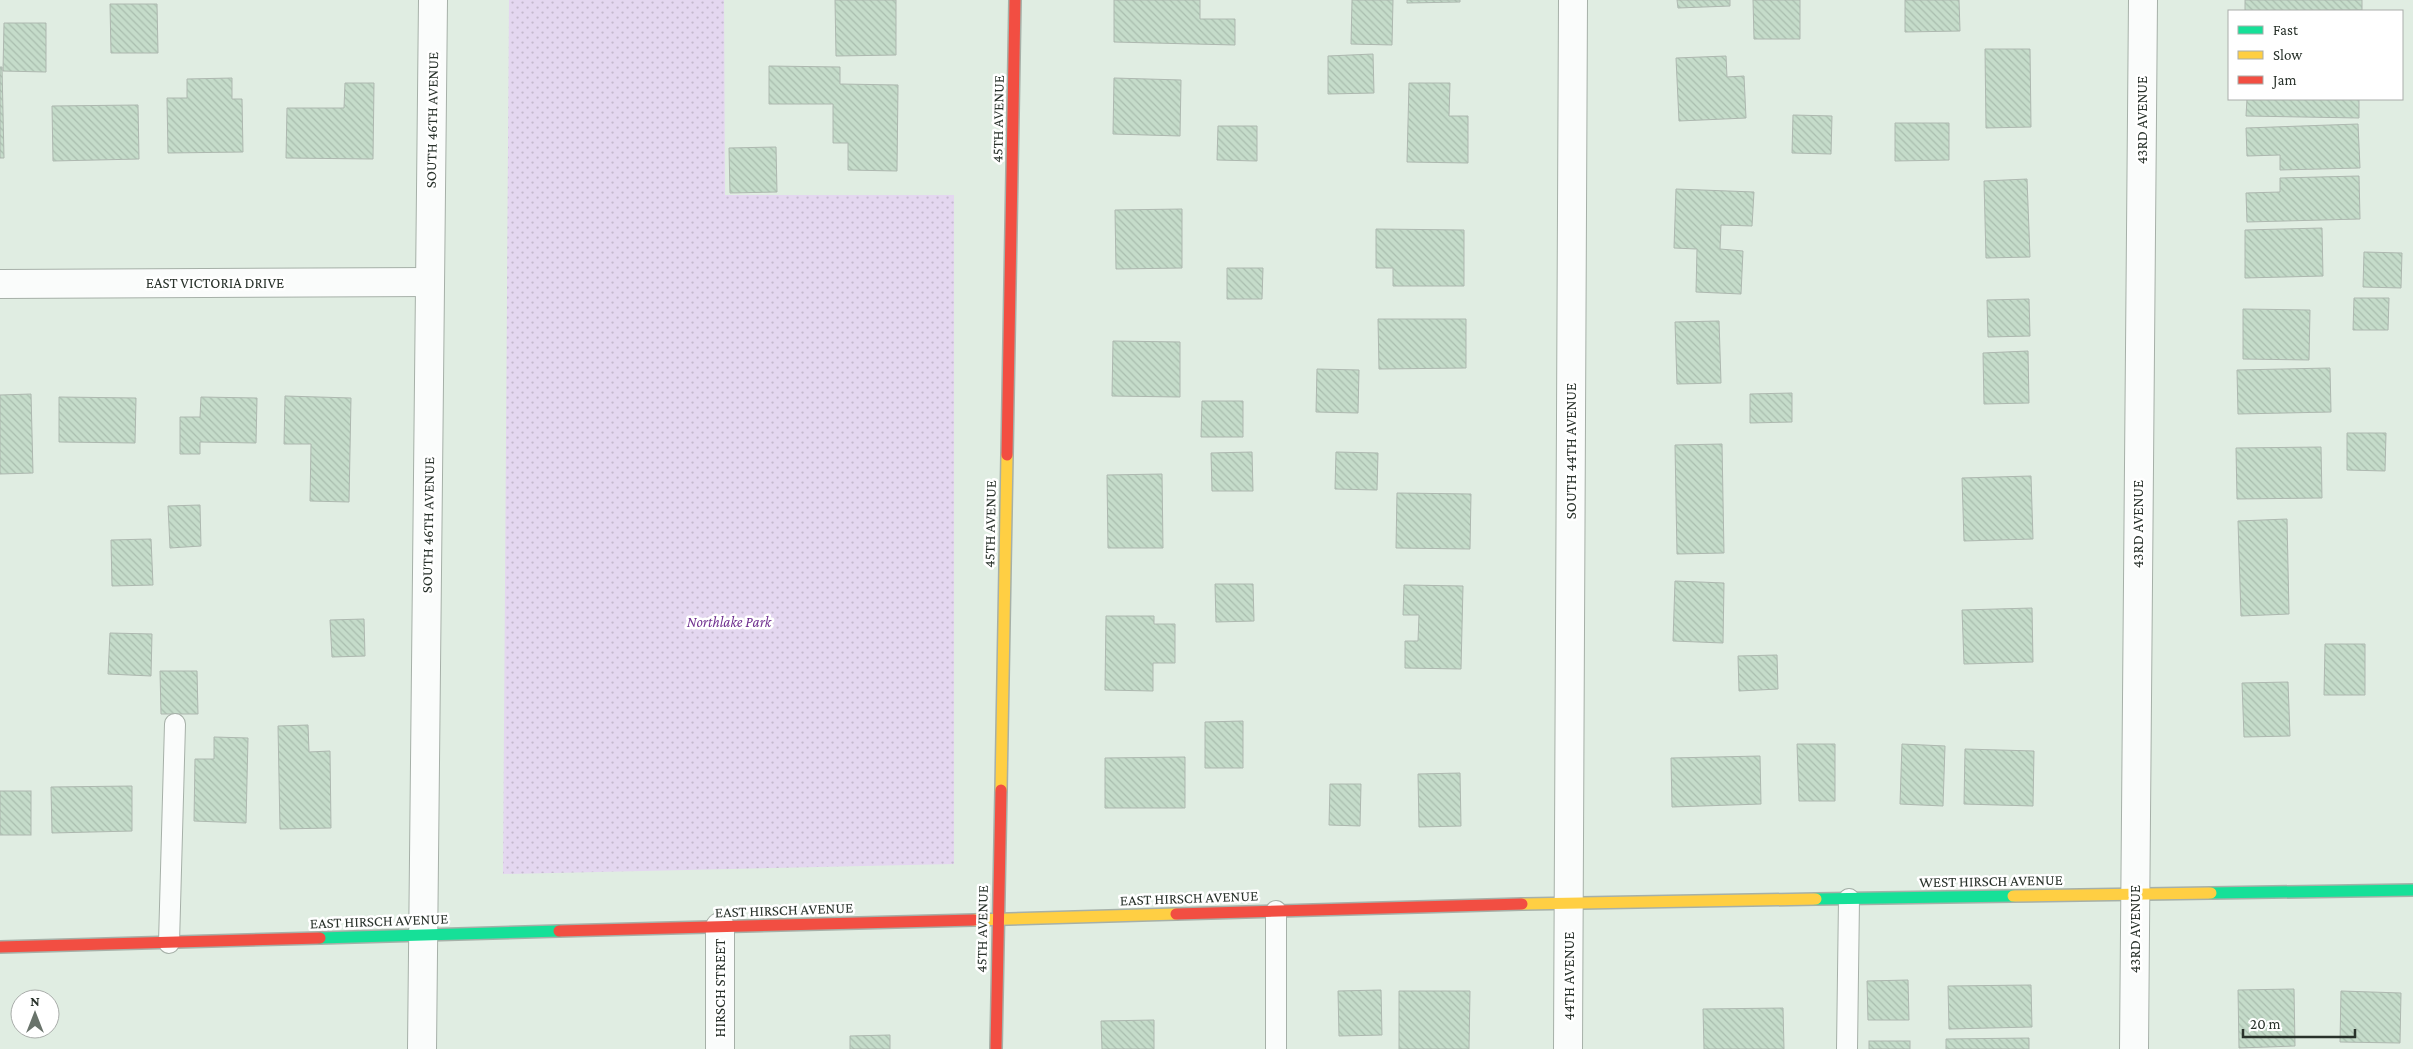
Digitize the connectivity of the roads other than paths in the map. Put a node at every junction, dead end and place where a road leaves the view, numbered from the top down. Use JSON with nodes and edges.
{"nodes":[{"id":1,"x":433,"y":0,"type":"edge"},
{"id":2,"x":1015,"y":0,"type":"edge"},
{"id":3,"x":1573,"y":0,"type":"edge"},
{"id":4,"x":2143,"y":0,"type":"edge"},
{"id":5,"x":430,"y":282,"type":"junction"},
{"id":6,"x":0,"y":284,"type":"edge"},
{"id":7,"x":175,"y":724,"type":"dead end"},
{"id":8,"x":2413,"y":890,"type":"edge"},
{"id":9,"x":2135,"y":893,"type":"junction"},
{"id":10,"x":1848,"y":899,"type":"junction"},
{"id":11,"x":1569,"y":903,"type":"junction"},
{"id":12,"x":1276,"y":911,"type":"junction"},
{"id":13,"x":997,"y":919,"type":"junction"},
{"id":14,"x":720,"y":927,"type":"junction"},
{"id":15,"x":423,"y":935,"type":"junction"},
{"id":16,"x":169,"y":943,"type":"junction"},
{"id":17,"x":0,"y":948,"type":"edge"},
{"id":18,"x":422,"y":1049,"type":"edge"},
{"id":19,"x":720,"y":1049,"type":"edge"},
{"id":20,"x":996,"y":1049,"type":"edge"},
{"id":21,"x":1276,"y":1049,"type":"edge"},
{"id":22,"x":1568,"y":1049,"type":"edge"},
{"id":23,"x":1847,"y":1049,"type":"edge"},
{"id":24,"x":2134,"y":1049,"type":"edge"}],
"edges":[{"from":1,"to":5,"type":"street","name":"SOUTH 46TH AVENUE"},
{"from":2,"to":13,"type":"street","name":"45TH AVENUE"},
{"from":3,"to":11,"type":"street","name":"SOUTH 44TH AVENUE"},
{"from":4,"to":9,"type":"street","name":"43RD AVENUE"},
{"from":5,"to":6,"type":"street","name":"EAST VICTORIA DRIVE"},
{"from":5,"to":15,"type":"street","name":"SOUTH 46TH AVENUE"},
{"from":7,"to":16,"type":"lane"},
{"from":8,"to":9,"type":"street","name":"WEST HIRSCH AVENUE"},
{"from":9,"to":10,"type":"street","name":"WEST HIRSCH AVENUE"},
{"from":9,"to":24,"type":"street","name":"43RD AVENUE"},
{"from":10,"to":11,"type":"street","name":"WEST HIRSCH AVENUE"},
{"from":10,"to":23,"type":"lane"},
{"from":11,"to":12,"type":"street","name":"EAST HIRSCH AVENUE"},
{"from":11,"to":22,"type":"street","name":"44TH AVENUE"},
{"from":12,"to":13,"type":"street","name":"EAST HIRSCH AVENUE"},
{"from":12,"to":21,"type":"lane"},
{"from":13,"to":14,"type":"street","name":"EAST HIRSCH AVENUE"},
{"from":13,"to":20,"type":"street","name":"45TH AVENUE"},
{"from":14,"to":15,"type":"street","name":"EAST HIRSCH AVENUE"},
{"from":14,"to":19,"type":"street","name":"HIRSCH STREET"},
{"from":15,"to":16,"type":"street","name":"EAST HIRSCH AVENUE"},
{"from":15,"to":18,"type":"street","name":"SOUTH 46TH AVENUE"},
{"from":16,"to":17,"type":"street","name":"EAST HIRSCH AVENUE"}]}
